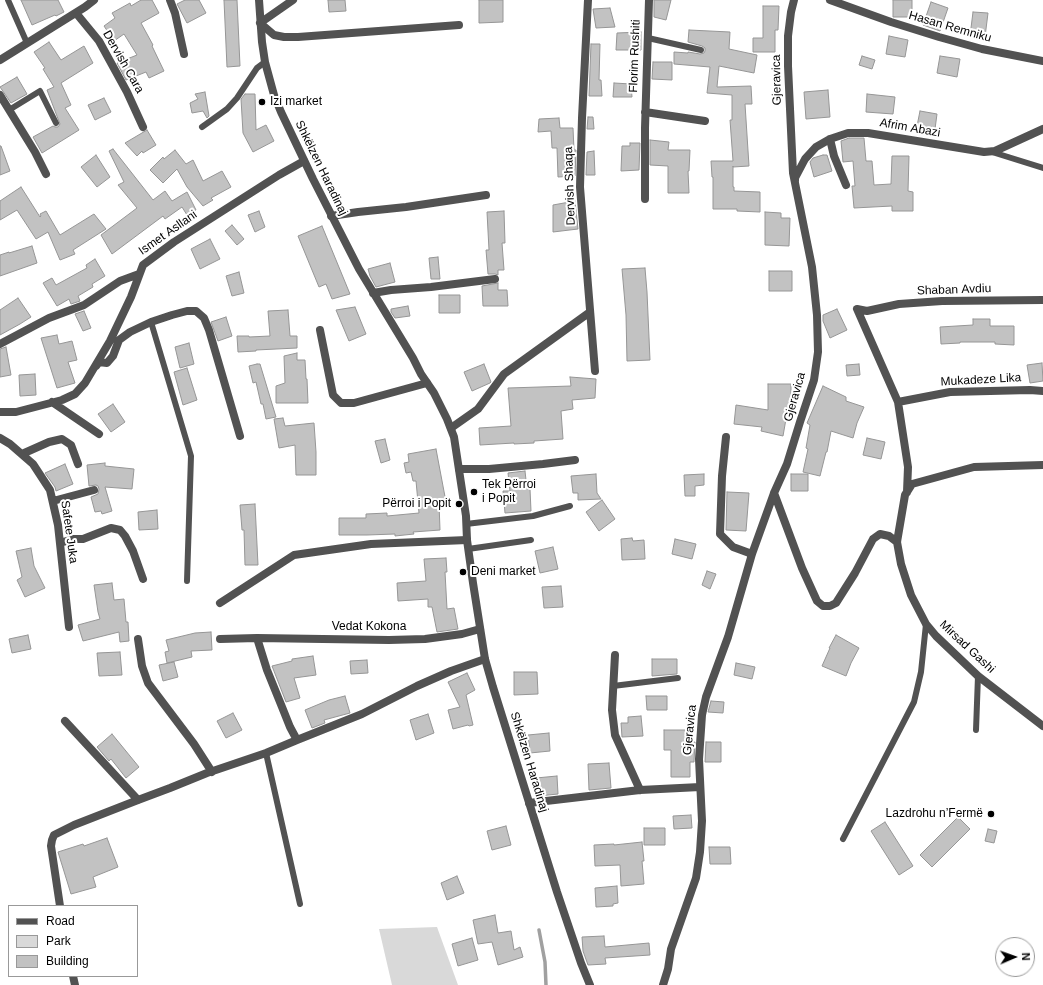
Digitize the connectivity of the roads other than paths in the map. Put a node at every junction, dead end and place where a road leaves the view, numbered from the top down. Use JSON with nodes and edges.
{"nodes":[{"id":1,"x":8,"y":0,"type":"edge"},
{"id":2,"x":94,"y":0,"type":"edge"},
{"id":3,"x":170,"y":0,"type":"edge"},
{"id":4,"x":259,"y":0,"type":"edge"},
{"id":5,"x":293,"y":0,"type":"edge"},
{"id":6,"x":588,"y":0,"type":"edge"},
{"id":7,"x":649,"y":0,"type":"edge"},
{"id":8,"x":794,"y":0,"type":"edge"},
{"id":9,"x":830,"y":0,"type":"edge"},
{"id":10,"x":76,"y":13,"type":"junction"},
{"id":11,"x":260,"y":23,"type":"junction"},
{"id":12,"x":459,"y":25,"type":"dead end"},
{"id":13,"x":648,"y":38,"type":"junction"},
{"id":14,"x":27,"y":43,"type":"junction"},
{"id":15,"x":701,"y":50,"type":"dead end"},
{"id":16,"x":184,"y":54,"type":"dead end"},
{"id":17,"x":0,"y":60,"type":"edge"},
{"id":18,"x":1043,"y":61,"type":"edge"},
{"id":19,"x":265,"y":62,"type":"junction"},
{"id":20,"x":0,"y":94,"type":"edge"},
{"id":21,"x":9,"y":110,"type":"junction"},
{"id":22,"x":645,"y":112,"type":"junction"},
{"id":23,"x":705,"y":121,"type":"dead end"},
{"id":24,"x":56,"y":123,"type":"dead end"},
{"id":25,"x":143,"y":127,"type":"dead end"},
{"id":26,"x":202,"y":127,"type":"dead end"},
{"id":27,"x":1043,"y":129,"type":"edge"},
{"id":28,"x":830,"y":139,"type":"junction"},
{"id":29,"x":990,"y":151,"type":"junction"},
{"id":30,"x":304,"y":161,"type":"junction"},
{"id":31,"x":1043,"y":168,"type":"edge"},
{"id":32,"x":46,"y":174,"type":"dead end"},
{"id":33,"x":795,"y":184,"type":"junction"},
{"id":34,"x":846,"y":185,"type":"dead end"},
{"id":35,"x":486,"y":195,"type":"dead end"},
{"id":36,"x":645,"y":199,"type":"dead end"},
{"id":37,"x":331,"y":216,"type":"junction"},
{"id":38,"x":139,"y":274,"type":"junction"},
{"id":39,"x":495,"y":278,"type":"dead end"},
{"id":40,"x":373,"y":293,"type":"junction"},
{"id":41,"x":1043,"y":300,"type":"edge"},
{"id":42,"x":867,"y":311,"type":"joint"},
{"id":43,"x":590,"y":312,"type":"junction"},
{"id":44,"x":151,"y":322,"type":"junction"},
{"id":45,"x":320,"y":330,"type":"dead end"},
{"id":46,"x":0,"y":344,"type":"edge"},
{"id":47,"x":94,"y":368,"type":"junction"},
{"id":48,"x":595,"y":371,"type":"dead end"},
{"id":49,"x":428,"y":383,"type":"junction"},
{"id":50,"x":1043,"y":391,"type":"edge"},
{"id":51,"x":52,"y":402,"type":"junction"},
{"id":52,"x":898,"y":402,"type":"junction"},
{"id":53,"x":0,"y":412,"type":"edge"},
{"id":54,"x":451,"y":428,"type":"junction"},
{"id":55,"x":99,"y":434,"type":"dead end"},
{"id":56,"x":240,"y":436,"type":"dead end"},
{"id":57,"x":726,"y":437,"type":"dead end"},
{"id":58,"x":0,"y":438,"type":"edge"},
{"id":59,"x":22,"y":454,"type":"junction"},
{"id":60,"x":575,"y":460,"type":"dead end"},
{"id":61,"x":78,"y":464,"type":"dead end"},
{"id":62,"x":1043,"y":465,"type":"edge"},
{"id":63,"x":459,"y":469,"type":"junction"},
{"id":64,"x":94,"y":490,"type":"dead end"},
{"id":65,"x":907,"y":492,"type":"junction"},
{"id":66,"x":774,"y":493,"type":"junction"},
{"id":67,"x":53,"y":501,"type":"junction"},
{"id":68,"x":570,"y":506,"type":"dead end"},
{"id":69,"x":466,"y":524,"type":"junction"},
{"id":70,"x":530,"y":540,"type":"dead end"},
{"id":71,"x":897,"y":542,"type":"junction"},
{"id":72,"x":60,"y":543,"type":"junction"},
{"id":73,"x":467,"y":544,"type":"junction"},
{"id":74,"x":752,"y":554,"type":"junction"},
{"id":75,"x":143,"y":579,"type":"dead end"},
{"id":76,"x":187,"y":581,"type":"dead end"},
{"id":77,"x":220,"y":603,"type":"dead end"},
{"id":78,"x":926,"y":624,"type":"junction"},
{"id":79,"x":69,"y":627,"type":"dead end"},
{"id":80,"x":480,"y":629,"type":"junction"},
{"id":81,"x":257,"y":638,"type":"junction"},
{"id":82,"x":138,"y":639,"type":"dead end"},
{"id":83,"x":220,"y":639,"type":"dead end"},
{"id":84,"x":615,"y":655,"type":"dead end"},
{"id":85,"x":486,"y":659,"type":"junction"},
{"id":86,"x":978,"y":676,"type":"junction"},
{"id":87,"x":678,"y":678,"type":"dead end"},
{"id":88,"x":613,"y":686,"type":"junction"},
{"id":89,"x":65,"y":721,"type":"dead end"},
{"id":90,"x":1043,"y":726,"type":"edge"},
{"id":91,"x":976,"y":730,"type":"dead end"},
{"id":92,"x":298,"y":740,"type":"junction"},
{"id":93,"x":266,"y":753,"type":"junction"},
{"id":94,"x":212,"y":772,"type":"junction"},
{"id":95,"x":700,"y":787,"type":"junction"},
{"id":96,"x":640,"y":790,"type":"junction"},
{"id":97,"x":138,"y":800,"type":"junction"},
{"id":98,"x":529,"y":803,"type":"junction"},
{"id":99,"x":843,"y":839,"type":"dead end"},
{"id":100,"x":300,"y":904,"type":"dead end"},
{"id":101,"x":60,"y":905,"type":"edge"},
{"id":102,"x":590,"y":985,"type":"edge"},
{"id":103,"x":662,"y":985,"type":"edge"}],
"edges":[{"from":1,"to":14,"type":"lane"},
{"from":2,"to":10,"type":"street"},
{"from":3,"to":16,"type":"street"},
{"from":4,"to":11,"type":"street","name":"Shkëlzen Haradinaj"},
{"from":5,"to":11,"type":"street"},
{"from":6,"to":43,"type":"street","name":"Dervish Shaqa"},
{"from":7,"to":13,"type":"street","name":"Florim Rushiti"},
{"from":8,"to":33,"type":"street","name":"Gjeravica"},
{"from":9,"to":18,"type":"street","name":"Hasan Remniku"},
{"from":10,"to":14,"type":"street"},
{"from":10,"to":25,"type":"street","name":"Dervish Cara"},
{"from":11,"to":12,"type":"street"},
{"from":11,"to":19,"type":"street","name":"Shkëlzen Haradinaj"},
{"from":13,"to":15,"type":"lane"},
{"from":13,"to":22,"type":"street","name":"Florim Rushiti"},
{"from":14,"to":17,"type":"street"},
{"from":19,"to":26,"type":"lane"},
{"from":19,"to":30,"type":"street","name":"Shkëlzen Haradinaj"},
{"from":20,"to":21,"type":"street"},
{"from":21,"to":24,"type":"lane"},
{"from":21,"to":32,"type":"street"},
{"from":22,"to":23,"type":"street"},
{"from":22,"to":36,"type":"street","name":"Florim Rushiti"},
{"from":27,"to":29,"type":"street","name":"Afrim Abazi"},
{"from":28,"to":29,"type":"street","name":"Afrim Abazi"},
{"from":28,"to":33,"type":"street","name":"Afrim Abazi"},
{"from":28,"to":34,"type":"street"},
{"from":29,"to":31,"type":"lane"},
{"from":30,"to":37,"type":"street","name":"Shkëlzen Haradinaj"},
{"from":30,"to":38,"type":"street","name":"Ismet Asllani"},
{"from":33,"to":66,"type":"street","name":"Gjeravica"},
{"from":35,"to":37,"type":"street"},
{"from":37,"to":40,"type":"street","name":"Shkëlzen Haradinaj"},
{"from":38,"to":46,"type":"street"},
{"from":38,"to":47,"type":"street","name":"Ismet Asllani"},
{"from":39,"to":40,"type":"street"},
{"from":40,"to":49,"type":"street","name":"Shkëlzen Haradinaj"},
{"from":41,"to":42,"type":"street","name":"Shaban Avdiu"},
{"from":42,"to":52,"type":"street","name":"Mirsad Gashi"},
{"from":43,"to":48,"type":"street","name":"Dervish Shaqa"},
{"from":43,"to":54,"type":"street"},
{"from":44,"to":47,"type":"street"},
{"from":44,"to":56,"type":"street"},
{"from":44,"to":76,"type":"lane"},
{"from":45,"to":49,"type":"street"},
{"from":47,"to":51,"type":"street","name":"Ismet Asllani"},
{"from":49,"to":54,"type":"street","name":"Shkëlzen Haradinaj"},
{"from":50,"to":52,"type":"street","name":"Mukadeze Lika"},
{"from":51,"to":53,"type":"street","name":"Ismet Asllani"},
{"from":51,"to":55,"type":"street"},
{"from":52,"to":65,"type":"street","name":"Mirsad Gashi"},
{"from":54,"to":63,"type":"street","name":"Shkëlzen Haradinaj"},
{"from":57,"to":74,"type":"street"},
{"from":58,"to":59,"type":"street","name":"Safete Juka"},
{"from":59,"to":61,"type":"street"},
{"from":59,"to":67,"type":"street","name":"Safete Juka"},
{"from":60,"to":63,"type":"street"},
{"from":62,"to":65,"type":"street"},
{"from":63,"to":69,"type":"street","name":"Shkëlzen Haradinaj"},
{"from":64,"to":67,"type":"street"},
{"from":65,"to":71,"type":"street","name":"Mirsad Gashi"},
{"from":66,"to":71,"type":"street"},
{"from":66,"to":74,"type":"street","name":"Gjeravica"},
{"from":67,"to":72,"type":"street","name":"Safete Juka"},
{"from":68,"to":69,"type":"lane"},
{"from":69,"to":73,"type":"street","name":"Shkëlzen Haradinaj"},
{"from":70,"to":73,"type":"lane"},
{"from":71,"to":78,"type":"street","name":"Mirsad Gashi"},
{"from":72,"to":75,"type":"street"},
{"from":72,"to":79,"type":"street","name":"Safete Juka"},
{"from":73,"to":77,"type":"street"},
{"from":73,"to":80,"type":"street","name":"Shkëlzen Haradinaj"},
{"from":74,"to":95,"type":"street","name":"Gjeravica"},
{"from":78,"to":86,"type":"street","name":"Mirsad Gashi"},
{"from":78,"to":99,"type":"lane"},
{"from":80,"to":81,"type":"street","name":"Vedat Kokona"},
{"from":80,"to":85,"type":"street","name":"Shkëlzen Haradinaj"},
{"from":81,"to":83,"type":"street","name":"Vedat Kokona"},
{"from":81,"to":92,"type":"street"},
{"from":82,"to":94,"type":"street"},
{"from":84,"to":88,"type":"street"},
{"from":85,"to":92,"type":"street"},
{"from":85,"to":98,"type":"street","name":"Shkëlzen Haradinaj"},
{"from":86,"to":90,"type":"street","name":"Mirsad Gashi"},
{"from":86,"to":91,"type":"lane"},
{"from":87,"to":88,"type":"lane"},
{"from":88,"to":96,"type":"street"},
{"from":89,"to":97,"type":"street"},
{"from":92,"to":93,"type":"street"},
{"from":93,"to":94,"type":"street"},
{"from":93,"to":100,"type":"lane"},
{"from":94,"to":97,"type":"street"},
{"from":95,"to":96,"type":"street"},
{"from":95,"to":103,"type":"street","name":"Gjeravica"},
{"from":96,"to":98,"type":"street"},
{"from":97,"to":101,"type":"street"},
{"from":98,"to":102,"type":"street","name":"Shkëlzen Haradinaj"}]}
